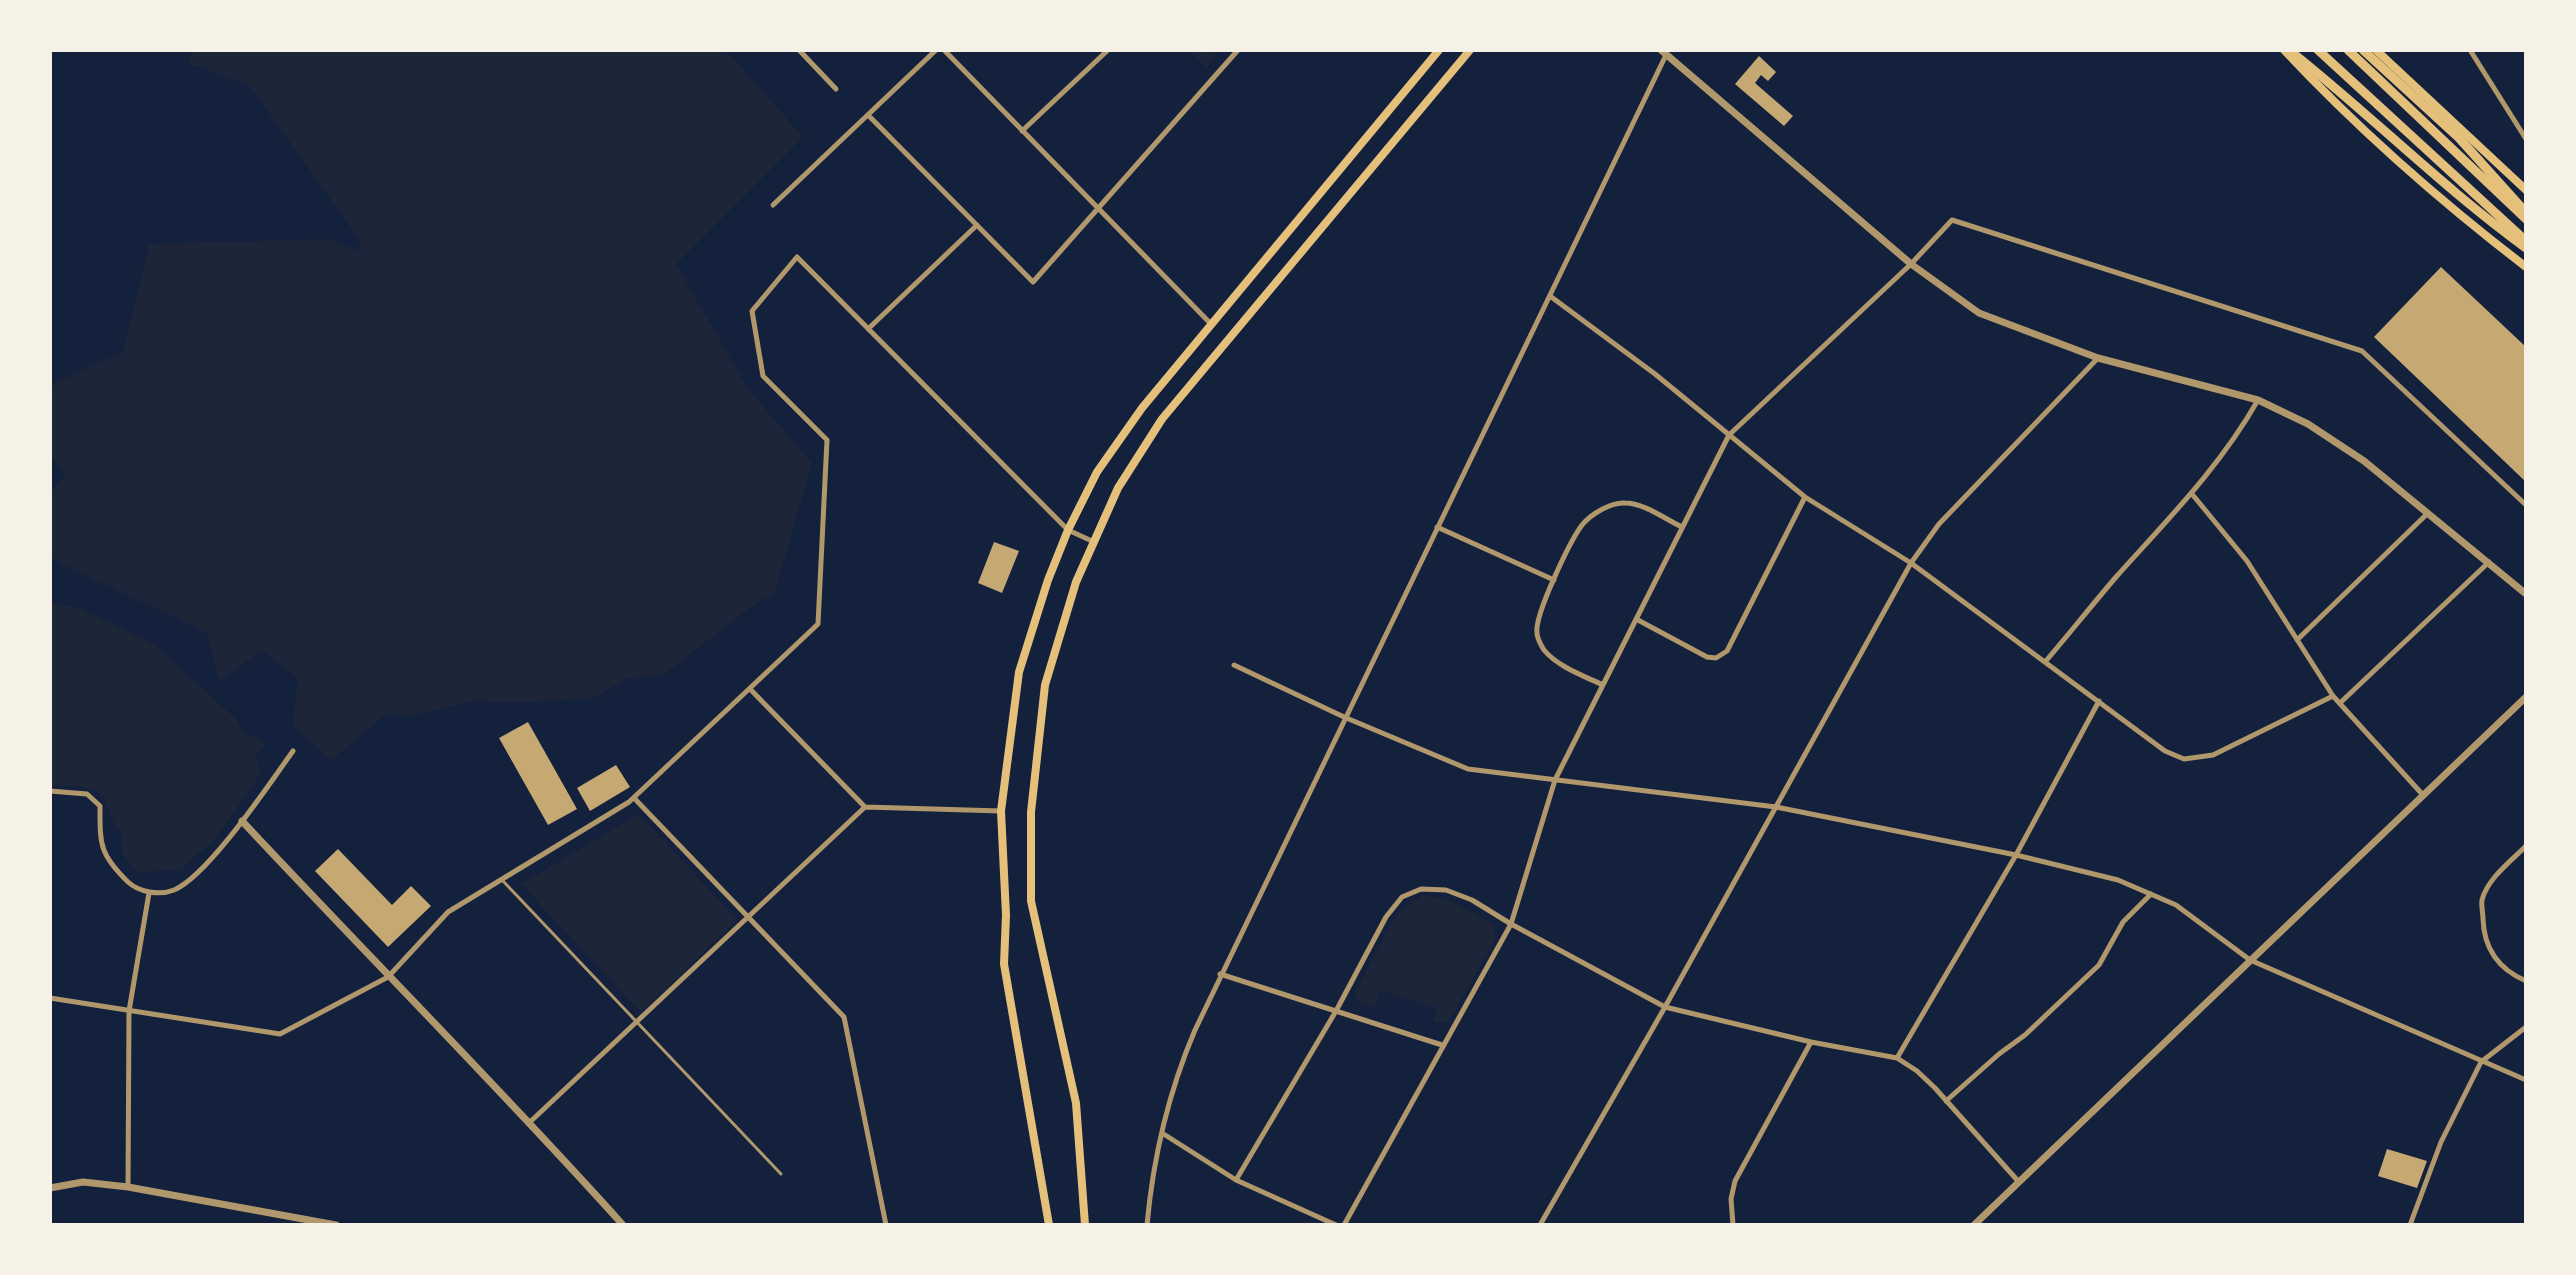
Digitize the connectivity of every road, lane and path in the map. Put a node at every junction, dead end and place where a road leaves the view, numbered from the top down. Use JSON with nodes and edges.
{"nodes":[{"id":1,"x":799,"y":50,"type":"edge"},
{"id":2,"x":936,"y":50,"type":"edge"},
{"id":3,"x":944,"y":50,"type":"edge"},
{"id":4,"x":1108,"y":50,"type":"edge"},
{"id":5,"x":1238,"y":50,"type":"edge"},
{"id":6,"x":1439,"y":50,"type":"edge"},
{"id":7,"x":1470,"y":50,"type":"edge"},
{"id":8,"x":2286,"y":50,"type":"edge"},
{"id":9,"x":2318,"y":50,"type":"edge"},
{"id":10,"x":2348,"y":50,"type":"edge"},
{"id":11,"x":2363,"y":50,"type":"edge"},
{"id":12,"x":2376,"y":50,"type":"edge"},
{"id":13,"x":2470,"y":50,"type":"edge"},
{"id":14,"x":1663,"y":52,"type":"edge"},
{"id":15,"x":836,"y":89,"type":"dead end"},
{"id":16,"x":868,"y":115,"type":"junction"},
{"id":17,"x":1022,"y":131,"type":"junction"},
{"id":18,"x":2526,"y":139,"type":"edge"},
{"id":19,"x":2526,"y":190,"type":"edge"},
{"id":20,"x":773,"y":205,"type":"dead end"},
{"id":21,"x":1097,"y":210,"type":"junction"},
{"id":22,"x":2526,"y":216,"type":"edge"},
{"id":23,"x":977,"y":225,"type":"junction"},
{"id":24,"x":2526,"y":241,"type":"edge"},
{"id":25,"x":2526,"y":248,"type":"edge"},
{"id":26,"x":1911,"y":264,"type":"junction"},
{"id":27,"x":2526,"y":267,"type":"edge"},
{"id":28,"x":1550,"y":296,"type":"junction"},
{"id":29,"x":1210,"y":323,"type":"junction"},
{"id":30,"x":868,"y":330,"type":"junction"},
{"id":31,"x":2098,"y":358,"type":"junction"},
{"id":32,"x":2258,"y":400,"type":"junction"},
{"id":33,"x":1729,"y":435,"type":"junction"},
{"id":34,"x":2192,"y":494,"type":"junction"},
{"id":35,"x":1805,"y":497,"type":"junction"},
{"id":36,"x":2526,"y":505,"type":"edge"},
{"id":37,"x":2428,"y":513,"type":"junction"},
{"id":38,"x":1437,"y":527,"type":"junction"},
{"id":39,"x":1682,"y":527,"type":"junction"},
{"id":40,"x":1068,"y":530,"type":"junction"},
{"id":41,"x":1094,"y":542,"type":"junction"},
{"id":42,"x":2489,"y":562,"type":"junction"},
{"id":43,"x":1911,"y":563,"type":"junction"},
{"id":44,"x":1554,"y":580,"type":"junction"},
{"id":45,"x":2526,"y":594,"type":"edge"},
{"id":46,"x":1636,"y":619,"type":"junction"},
{"id":47,"x":2297,"y":640,"type":"junction"},
{"id":48,"x":2045,"y":662,"type":"junction"},
{"id":49,"x":1234,"y":665,"type":"dead end"},
{"id":50,"x":1603,"y":685,"type":"junction"},
{"id":51,"x":750,"y":689,"type":"junction"},
{"id":52,"x":2333,"y":696,"type":"junction"},
{"id":53,"x":2526,"y":697,"type":"edge"},
{"id":54,"x":2099,"y":701,"type":"junction"},
{"id":55,"x":2340,"y":703,"type":"junction"},
{"id":56,"x":1344,"y":717,"type":"junction"},
{"id":57,"x":293,"y":751,"type":"dead end"},
{"id":58,"x":1555,"y":780,"type":"junction"},
{"id":59,"x":50,"y":791,"type":"edge"},
{"id":60,"x":2423,"y":795,"type":"junction"},
{"id":61,"x":634,"y":798,"type":"junction"},
{"id":62,"x":865,"y":807,"type":"junction"},
{"id":63,"x":1776,"y":807,"type":"junction"},
{"id":64,"x":1001,"y":811,"type":"junction"},
{"id":65,"x":242,"y":821,"type":"junction"},
{"id":66,"x":2526,"y":846,"type":"edge"},
{"id":67,"x":2016,"y":855,"type":"junction"},
{"id":68,"x":502,"y":880,"type":"junction"},
{"id":69,"x":149,"y":893,"type":"junction"},
{"id":70,"x":2151,"y":894,"type":"junction"},
{"id":71,"x":748,"y":917,"type":"junction"},
{"id":72,"x":1511,"y":924,"type":"junction"},
{"id":73,"x":2250,"y":960,"type":"junction"},
{"id":74,"x":1220,"y":974,"type":"junction"},
{"id":75,"x":388,"y":977,"type":"junction"},
{"id":76,"x":2526,"y":981,"type":"edge"},
{"id":77,"x":50,"y":998,"type":"edge"},
{"id":78,"x":1665,"y":1007,"type":"junction"},
{"id":79,"x":129,"y":1011,"type":"junction"},
{"id":80,"x":1336,"y":1011,"type":"junction"},
{"id":81,"x":637,"y":1021,"type":"junction"},
{"id":82,"x":2526,"y":1027,"type":"edge"},
{"id":83,"x":1811,"y":1042,"type":"junction"},
{"id":84,"x":1442,"y":1045,"type":"junction"},
{"id":85,"x":1897,"y":1058,"type":"junction"},
{"id":86,"x":2481,"y":1062,"type":"junction"},
{"id":87,"x":2526,"y":1080,"type":"edge"},
{"id":88,"x":1946,"y":1101,"type":"junction"},
{"id":89,"x":530,"y":1122,"type":"junction"},
{"id":90,"x":1162,"y":1133,"type":"junction"},
{"id":91,"x":781,"y":1174,"type":"dead end"},
{"id":92,"x":1236,"y":1180,"type":"junction"},
{"id":93,"x":2018,"y":1181,"type":"junction"},
{"id":94,"x":128,"y":1187,"type":"junction"},
{"id":95,"x":50,"y":1188,"type":"edge"},
{"id":96,"x":1985,"y":1214,"type":"junction"},
{"id":97,"x":290,"y":1221,"type":"edge"},
{"id":98,"x":336,"y":1225,"type":"edge"},
{"id":99,"x":623,"y":1225,"type":"edge"},
{"id":100,"x":886,"y":1225,"type":"edge"},
{"id":101,"x":1049,"y":1225,"type":"edge"},
{"id":102,"x":1085,"y":1225,"type":"edge"},
{"id":103,"x":1147,"y":1225,"type":"edge"},
{"id":104,"x":1336,"y":1225,"type":"edge"},
{"id":105,"x":1344,"y":1225,"type":"edge"},
{"id":106,"x":1540,"y":1225,"type":"edge"},
{"id":107,"x":1733,"y":1225,"type":"edge"},
{"id":108,"x":1974,"y":1225,"type":"edge"},
{"id":109,"x":1984,"y":1225,"type":"edge"},
{"id":110,"x":2410,"y":1225,"type":"edge"}],
"edges":[{"from":1,"to":15,"type":"street"},
{"from":2,"to":16,"type":"street"},
{"from":3,"to":17,"type":"street"},
{"from":4,"to":17,"type":"street"},
{"from":5,"to":21,"type":"street"},
{"from":6,"to":29,"type":"main road"},
{"from":7,"to":41,"type":"main road"},
{"from":8,"to":25,"type":"highway"},
{"from":8,"to":27,"type":"main road"},
{"from":9,"to":24,"type":"highway"},
{"from":10,"to":22,"type":"highway"},
{"from":11,"to":22,"type":"highway"},
{"from":12,"to":19,"type":"main road"},
{"from":13,"to":18,"type":"street"},
{"from":14,"to":26,"type":"street"},
{"from":14,"to":28,"type":"street"},
{"from":16,"to":20,"type":"street"},
{"from":16,"to":23,"type":"street"},
{"from":17,"to":21,"type":"street"},
{"from":21,"to":23,"type":"street"},
{"from":21,"to":29,"type":"street"},
{"from":23,"to":30,"type":"street"},
{"from":26,"to":31,"type":"street"},
{"from":26,"to":33,"type":"street"},
{"from":26,"to":36,"type":"street"},
{"from":28,"to":33,"type":"street"},
{"from":28,"to":38,"type":"street"},
{"from":29,"to":40,"type":"main road"},
{"from":30,"to":40,"type":"street"},
{"from":30,"to":51,"type":"street"},
{"from":31,"to":32,"type":"street"},
{"from":31,"to":43,"type":"street"},
{"from":32,"to":34,"type":"street"},
{"from":32,"to":37,"type":"street"},
{"from":33,"to":35,"type":"street"},
{"from":33,"to":39,"type":"street"},
{"from":34,"to":47,"type":"street"},
{"from":34,"to":48,"type":"street"},
{"from":35,"to":43,"type":"street"},
{"from":35,"to":46,"type":"street"},
{"from":37,"to":42,"type":"street"},
{"from":37,"to":47,"type":"street"},
{"from":38,"to":44,"type":"street"},
{"from":38,"to":56,"type":"street"},
{"from":39,"to":44,"type":"street"},
{"from":39,"to":46,"type":"street"},
{"from":40,"to":41,"type":"street"},
{"from":40,"to":64,"type":"main road"},
{"from":41,"to":102,"type":"main road"},
{"from":42,"to":45,"type":"street"},
{"from":42,"to":55,"type":"street"},
{"from":43,"to":48,"type":"street"},
{"from":43,"to":63,"type":"street"},
{"from":44,"to":50,"type":"street"},
{"from":46,"to":50,"type":"street"},
{"from":47,"to":52,"type":"street"},
{"from":48,"to":54,"type":"street"},
{"from":49,"to":56,"type":"street"},
{"from":50,"to":58,"type":"street"},
{"from":51,"to":61,"type":"street"},
{"from":51,"to":62,"type":"street"},
{"from":52,"to":54,"type":"street"},
{"from":52,"to":55,"type":"street"},
{"from":53,"to":60,"type":"street"},
{"from":54,"to":67,"type":"street"},
{"from":55,"to":60,"type":"street"},
{"from":56,"to":58,"type":"street"},
{"from":56,"to":74,"type":"street"},
{"from":57,"to":65,"type":"street"},
{"from":58,"to":63,"type":"street"},
{"from":58,"to":72,"type":"street"},
{"from":59,"to":69,"type":"street"},
{"from":60,"to":73,"type":"street"},
{"from":61,"to":68,"type":"street"},
{"from":61,"to":71,"type":"street"},
{"from":62,"to":64,"type":"street"},
{"from":62,"to":71,"type":"street"},
{"from":63,"to":67,"type":"street"},
{"from":63,"to":78,"type":"street"},
{"from":64,"to":101,"type":"main road"},
{"from":65,"to":69,"type":"street"},
{"from":65,"to":75,"type":"street"},
{"from":66,"to":76,"type":"street"},
{"from":67,"to":70,"type":"street"},
{"from":67,"to":85,"type":"street"},
{"from":68,"to":75,"type":"street"},
{"from":68,"to":81,"type":"lane"},
{"from":69,"to":79,"type":"street"},
{"from":70,"to":73,"type":"street"},
{"from":70,"to":88,"type":"street"},
{"from":71,"to":81,"type":"street"},
{"from":71,"to":100,"type":"street"},
{"from":72,"to":78,"type":"street"},
{"from":72,"to":80,"type":"street"},
{"from":72,"to":84,"type":"street"},
{"from":73,"to":86,"type":"street"},
{"from":73,"to":93,"type":"street"},
{"from":74,"to":80,"type":"street"},
{"from":74,"to":90,"type":"street"},
{"from":75,"to":79,"type":"street"},
{"from":75,"to":89,"type":"street"},
{"from":77,"to":79,"type":"street"},
{"from":78,"to":83,"type":"street"},
{"from":78,"to":106,"type":"street"},
{"from":79,"to":94,"type":"street"},
{"from":80,"to":84,"type":"street"},
{"from":80,"to":92,"type":"street"},
{"from":81,"to":89,"type":"street"},
{"from":81,"to":91,"type":"lane"},
{"from":82,"to":86,"type":"street"},
{"from":83,"to":85,"type":"street"},
{"from":83,"to":107,"type":"street"},
{"from":84,"to":105,"type":"street"},
{"from":85,"to":88,"type":"street"},
{"from":86,"to":87,"type":"street"},
{"from":86,"to":110,"type":"street"},
{"from":88,"to":93,"type":"street"},
{"from":89,"to":99,"type":"street"},
{"from":90,"to":92,"type":"street"},
{"from":90,"to":103,"type":"street"},
{"from":92,"to":104,"type":"street"},
{"from":93,"to":96,"type":"street"},
{"from":94,"to":95,"type":"street"},
{"from":94,"to":97,"type":"street"},
{"from":96,"to":108,"type":"street"},
{"from":96,"to":109,"type":"street"},
{"from":97,"to":98,"type":"street"}]}
